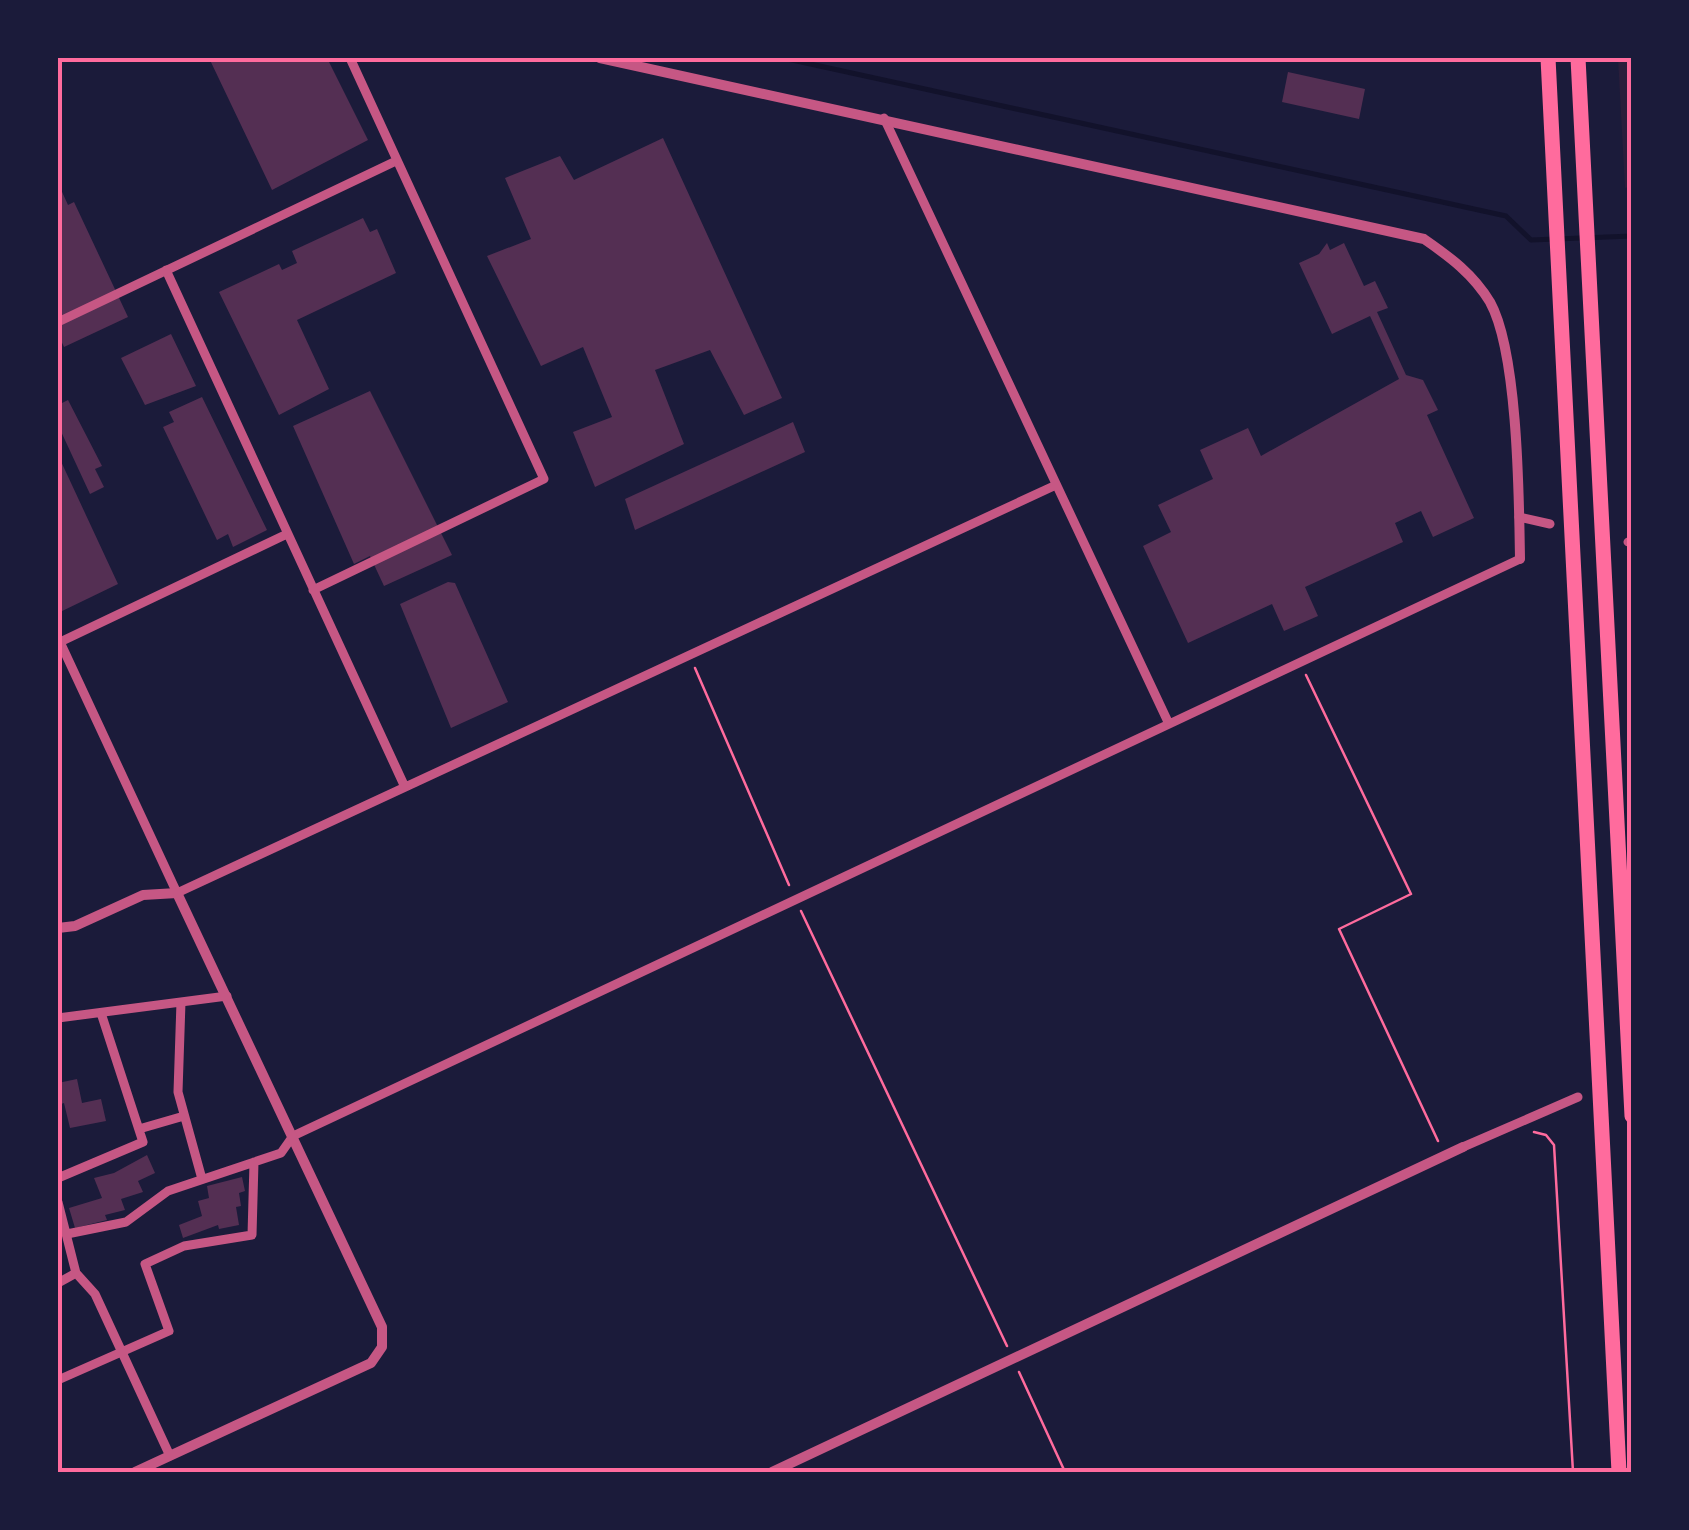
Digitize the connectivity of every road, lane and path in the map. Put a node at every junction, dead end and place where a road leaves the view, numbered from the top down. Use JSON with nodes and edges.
{"nodes":[{"id":1,"x":350,"y":58,"type":"edge"},
{"id":2,"x":600,"y":58,"type":"edge"},
{"id":3,"x":1548,"y":58,"type":"edge"},
{"id":4,"x":1578,"y":58,"type":"edge"},
{"id":5,"x":637,"y":61,"type":"edge"},
{"id":6,"x":884,"y":118,"type":"junction"},
{"id":7,"x":396,"y":162,"type":"junction"},
{"id":8,"x":166,"y":270,"type":"junction"},
{"id":9,"x":58,"y":322,"type":"edge"},
{"id":10,"x":1056,"y":485,"type":"junction"},
{"id":11,"x":1519,"y":517,"type":"junction"},
{"id":12,"x":1550,"y":524,"type":"dead end"},
{"id":13,"x":287,"y":534,"type":"junction"},
{"id":14,"x":1520,"y":559,"type":"joint"},
{"id":15,"x":314,"y":590,"type":"junction"},
{"id":16,"x":59,"y":643,"type":"edge"},
{"id":17,"x":689,"y":653,"type":"junction"},
{"id":18,"x":1300,"y":662,"type":"junction"},
{"id":19,"x":1169,"y":724,"type":"junction"},
{"id":20,"x":404,"y":786,"type":"junction"},
{"id":21,"x":176,"y":892,"type":"junction"},
{"id":22,"x":796,"y":900,"type":"junction"},
{"id":23,"x":58,"y":928,"type":"edge"},
{"id":24,"x":227,"y":996,"type":"junction"},
{"id":25,"x":181,"y":1002,"type":"junction"},
{"id":26,"x":101,"y":1013,"type":"junction"},
{"id":27,"x":58,"y":1018,"type":"edge"},
{"id":28,"x":1578,"y":1097,"type":"dead end"},
{"id":29,"x":184,"y":1116,"type":"junction"},
{"id":30,"x":1632,"y":1116,"type":"edge"},
{"id":31,"x":1514,"y":1125,"type":"junction"},
{"id":32,"x":139,"y":1129,"type":"junction"},
{"id":33,"x":293,"y":1136,"type":"junction"},
{"id":34,"x":1463,"y":1147,"type":"joint"},
{"id":35,"x":1444,"y":1156,"type":"junction"},
{"id":36,"x":254,"y":1162,"type":"junction"},
{"id":37,"x":58,"y":1178,"type":"edge"},
{"id":38,"x":202,"y":1179,"type":"junction"},
{"id":39,"x":58,"y":1205,"type":"edge"},
{"id":40,"x":67,"y":1234,"type":"junction"},
{"id":41,"x":76,"y":1273,"type":"junction"},
{"id":42,"x":58,"y":1283,"type":"edge"},
{"id":43,"x":122,"y":1352,"type":"junction"},
{"id":44,"x":1013,"y":1359,"type":"junction"},
{"id":45,"x":58,"y":1380,"type":"edge"},
{"id":46,"x":170,"y":1456,"type":"junction"},
{"id":47,"x":136,"y":1472,"type":"edge"},
{"id":48,"x":772,"y":1472,"type":"edge"},
{"id":49,"x":1065,"y":1472,"type":"edge"},
{"id":50,"x":1573,"y":1472,"type":"edge"},
{"id":51,"x":1619,"y":1472,"type":"edge"}],
"edges":[{"from":1,"to":7,"type":"street"},
{"from":2,"to":5,"type":"street"},
{"from":3,"to":51,"type":"highway"},
{"from":4,"to":30,"type":"highway"},
{"from":5,"to":6,"type":"street"},
{"from":6,"to":10,"type":"street"},
{"from":6,"to":11,"type":"street"},
{"from":7,"to":8,"type":"street"},
{"from":7,"to":15,"type":"street"},
{"from":8,"to":9,"type":"street"},
{"from":8,"to":13,"type":"street"},
{"from":10,"to":17,"type":"street"},
{"from":10,"to":19,"type":"street"},
{"from":11,"to":12,"type":"street"},
{"from":11,"to":14,"type":"street"},
{"from":13,"to":15,"type":"street"},
{"from":13,"to":16,"type":"street"},
{"from":14,"to":18,"type":"street"},
{"from":15,"to":20,"type":"street"},
{"from":16,"to":21,"type":"street"},
{"from":17,"to":20,"type":"street"},
{"from":17,"to":22,"type":"path"},
{"from":18,"to":19,"type":"street"},
{"from":18,"to":35,"type":"path"},
{"from":19,"to":22,"type":"street"},
{"from":20,"to":21,"type":"street"},
{"from":21,"to":23,"type":"street"},
{"from":21,"to":24,"type":"street"},
{"from":22,"to":33,"type":"street"},
{"from":22,"to":44,"type":"path"},
{"from":24,"to":25,"type":"street"},
{"from":24,"to":33,"type":"street"},
{"from":25,"to":26,"type":"street"},
{"from":25,"to":29,"type":"street"},
{"from":26,"to":27,"type":"street"},
{"from":26,"to":32,"type":"street"},
{"from":28,"to":31,"type":"street"},
{"from":29,"to":32,"type":"street"},
{"from":29,"to":38,"type":"street"},
{"from":31,"to":34,"type":"street"},
{"from":31,"to":50,"type":"path"},
{"from":32,"to":37,"type":"street"},
{"from":33,"to":36,"type":"street"},
{"from":33,"to":46,"type":"street"},
{"from":34,"to":35,"type":"street"},
{"from":35,"to":44,"type":"street"},
{"from":36,"to":38,"type":"street"},
{"from":36,"to":43,"type":"street"},
{"from":38,"to":40,"type":"street"},
{"from":39,"to":40,"type":"street"},
{"from":40,"to":41,"type":"street"},
{"from":41,"to":42,"type":"street"},
{"from":41,"to":43,"type":"street"},
{"from":43,"to":45,"type":"street"},
{"from":43,"to":46,"type":"street"},
{"from":44,"to":48,"type":"street"},
{"from":44,"to":49,"type":"path"},
{"from":46,"to":47,"type":"street"}]}
